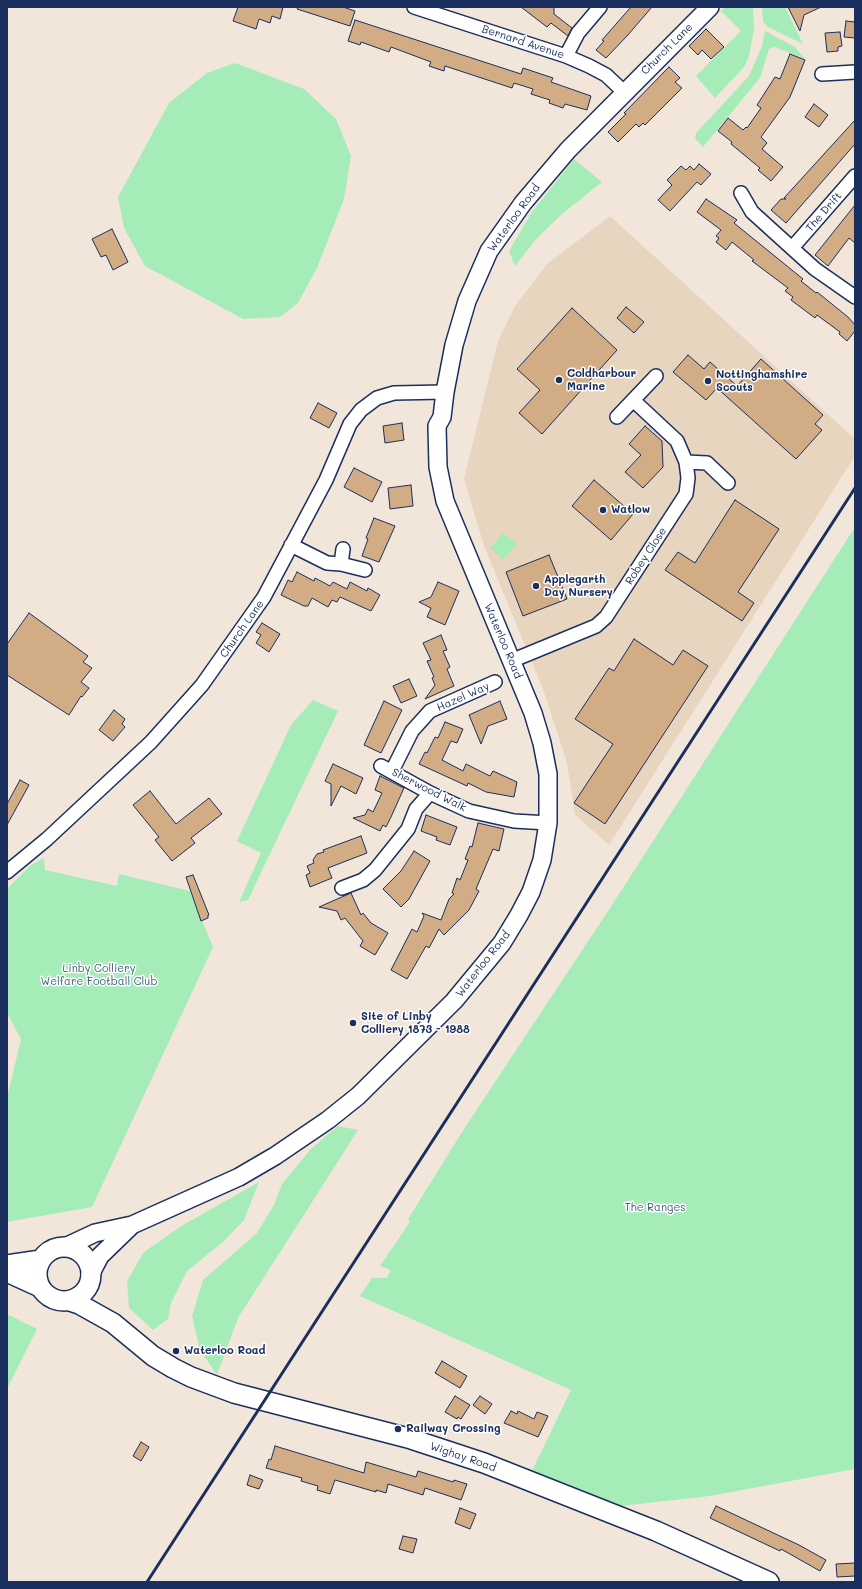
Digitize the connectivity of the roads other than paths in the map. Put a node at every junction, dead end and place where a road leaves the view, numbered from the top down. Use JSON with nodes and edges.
{"nodes":[{"id":1,"x":414,"y":7,"type":"edge"},
{"id":2,"x":600,"y":7,"type":"edge"},
{"id":3,"x":710,"y":7,"type":"edge"},
{"id":4,"x":445,"y":12,"type":"edge"},
{"id":5,"x":566,"y":56,"type":"junction"},
{"id":6,"x":855,"y":72,"type":"edge"},
{"id":7,"x":822,"y":74,"type":"dead end"},
{"id":8,"x":624,"y":92,"type":"junction"},
{"id":9,"x":855,"y":176,"type":"edge"},
{"id":10,"x":741,"y":194,"type":"dead end"},
{"id":11,"x":792,"y":248,"type":"junction"},
{"id":12,"x":855,"y":297,"type":"edge"},
{"id":13,"x":656,"y":376,"type":"dead end"},
{"id":14,"x":445,"y":392,"type":"junction"},
{"id":15,"x":633,"y":400,"type":"junction"},
{"id":16,"x":617,"y":417,"type":"dead end"},
{"id":17,"x":686,"y":462,"type":"junction"},
{"id":18,"x":728,"y":483,"type":"dead end"},
{"id":19,"x":291,"y":545,"type":"junction"},
{"id":20,"x":343,"y":549,"type":"dead end"},
{"id":21,"x":341,"y":564,"type":"junction"},
{"id":22,"x":365,"y":570,"type":"dead end"},
{"id":23,"x":511,"y":661,"type":"junction"},
{"id":24,"x":495,"y":682,"type":"dead end"},
{"id":25,"x":386,"y":768,"type":"joint"},
{"id":26,"x":430,"y":793,"type":"junction"},
{"id":27,"x":548,"y":823,"type":"junction"},
{"id":28,"x":7,"y":872,"type":"edge"},
{"id":29,"x":342,"y":888,"type":"dead end"},
{"id":30,"x":132,"y":1225,"type":"junction"},
{"id":31,"x":66,"y":1247,"type":"junction"},
{"id":32,"x":41,"y":1260,"type":"junction"},
{"id":33,"x":7,"y":1265,"type":"edge"},
{"id":34,"x":7,"y":1272,"type":"edge"},
{"id":35,"x":90,"y":1278,"type":"junction"},
{"id":36,"x":40,"y":1287,"type":"junction"},
{"id":37,"x":70,"y":1301,"type":"junction"},
{"id":38,"x":113,"y":1323,"type":"junction"},
{"id":39,"x":769,"y":1582,"type":"edge"}],
"edges":[{"from":1,"to":4,"type":"street","name":"Bernard Avenue"},
{"from":2,"to":5,"type":"street"},
{"from":3,"to":8,"type":"street","name":"Church Lane"},
{"from":4,"to":5,"type":"street","name":"Bernard Avenue"},
{"from":5,"to":8,"type":"street","name":"Bernard Avenue"},
{"from":6,"to":7,"type":"street"},
{"from":8,"to":14,"type":"street","name":"Waterloo Road"},
{"from":9,"to":11,"type":"street","name":"The Drift"},
{"from":10,"to":11,"type":"street"},
{"from":11,"to":12,"type":"street"},
{"from":13,"to":15,"type":"street"},
{"from":14,"to":19,"type":"street","name":"Church Lane"},
{"from":14,"to":23,"type":"street","name":"Waterloo Road"},
{"from":15,"to":16,"type":"street"},
{"from":15,"to":17,"type":"street","name":"Robey Close"},
{"from":17,"to":18,"type":"street"},
{"from":17,"to":23,"type":"street","name":"Robey Close"},
{"from":19,"to":21,"type":"street"},
{"from":19,"to":28,"type":"street","name":"Church Lane"},
{"from":20,"to":21,"type":"street"},
{"from":21,"to":22,"type":"street"},
{"from":23,"to":27,"type":"street","name":"Waterloo Road"},
{"from":24,"to":25,"type":"street","name":"Hazel Way"},
{"from":25,"to":26,"type":"street","name":"Sherwood Walk"},
{"from":26,"to":27,"type":"street","name":"Sherwood Walk"},
{"from":26,"to":29,"type":"street"},
{"from":27,"to":30,"type":"street","name":"Waterloo Road"},
{"from":30,"to":31,"type":"street","name":"Waterloo Road"},
{"from":30,"to":35,"type":"street","name":"Waterloo Road"},
{"from":31,"to":32,"type":"main road"},
{"from":31,"to":35,"type":"main road"},
{"from":32,"to":33,"type":"main road"},
{"from":32,"to":36,"type":"main road"},
{"from":34,"to":36,"type":"main road"},
{"from":35,"to":37,"type":"main road"},
{"from":35,"to":38,"type":"main road","name":"Wighay Road"},
{"from":36,"to":37,"type":"main road"},
{"from":37,"to":38,"type":"main road","name":"Wighay Road"},
{"from":38,"to":39,"type":"main road","name":"Wighay Road"}]}
